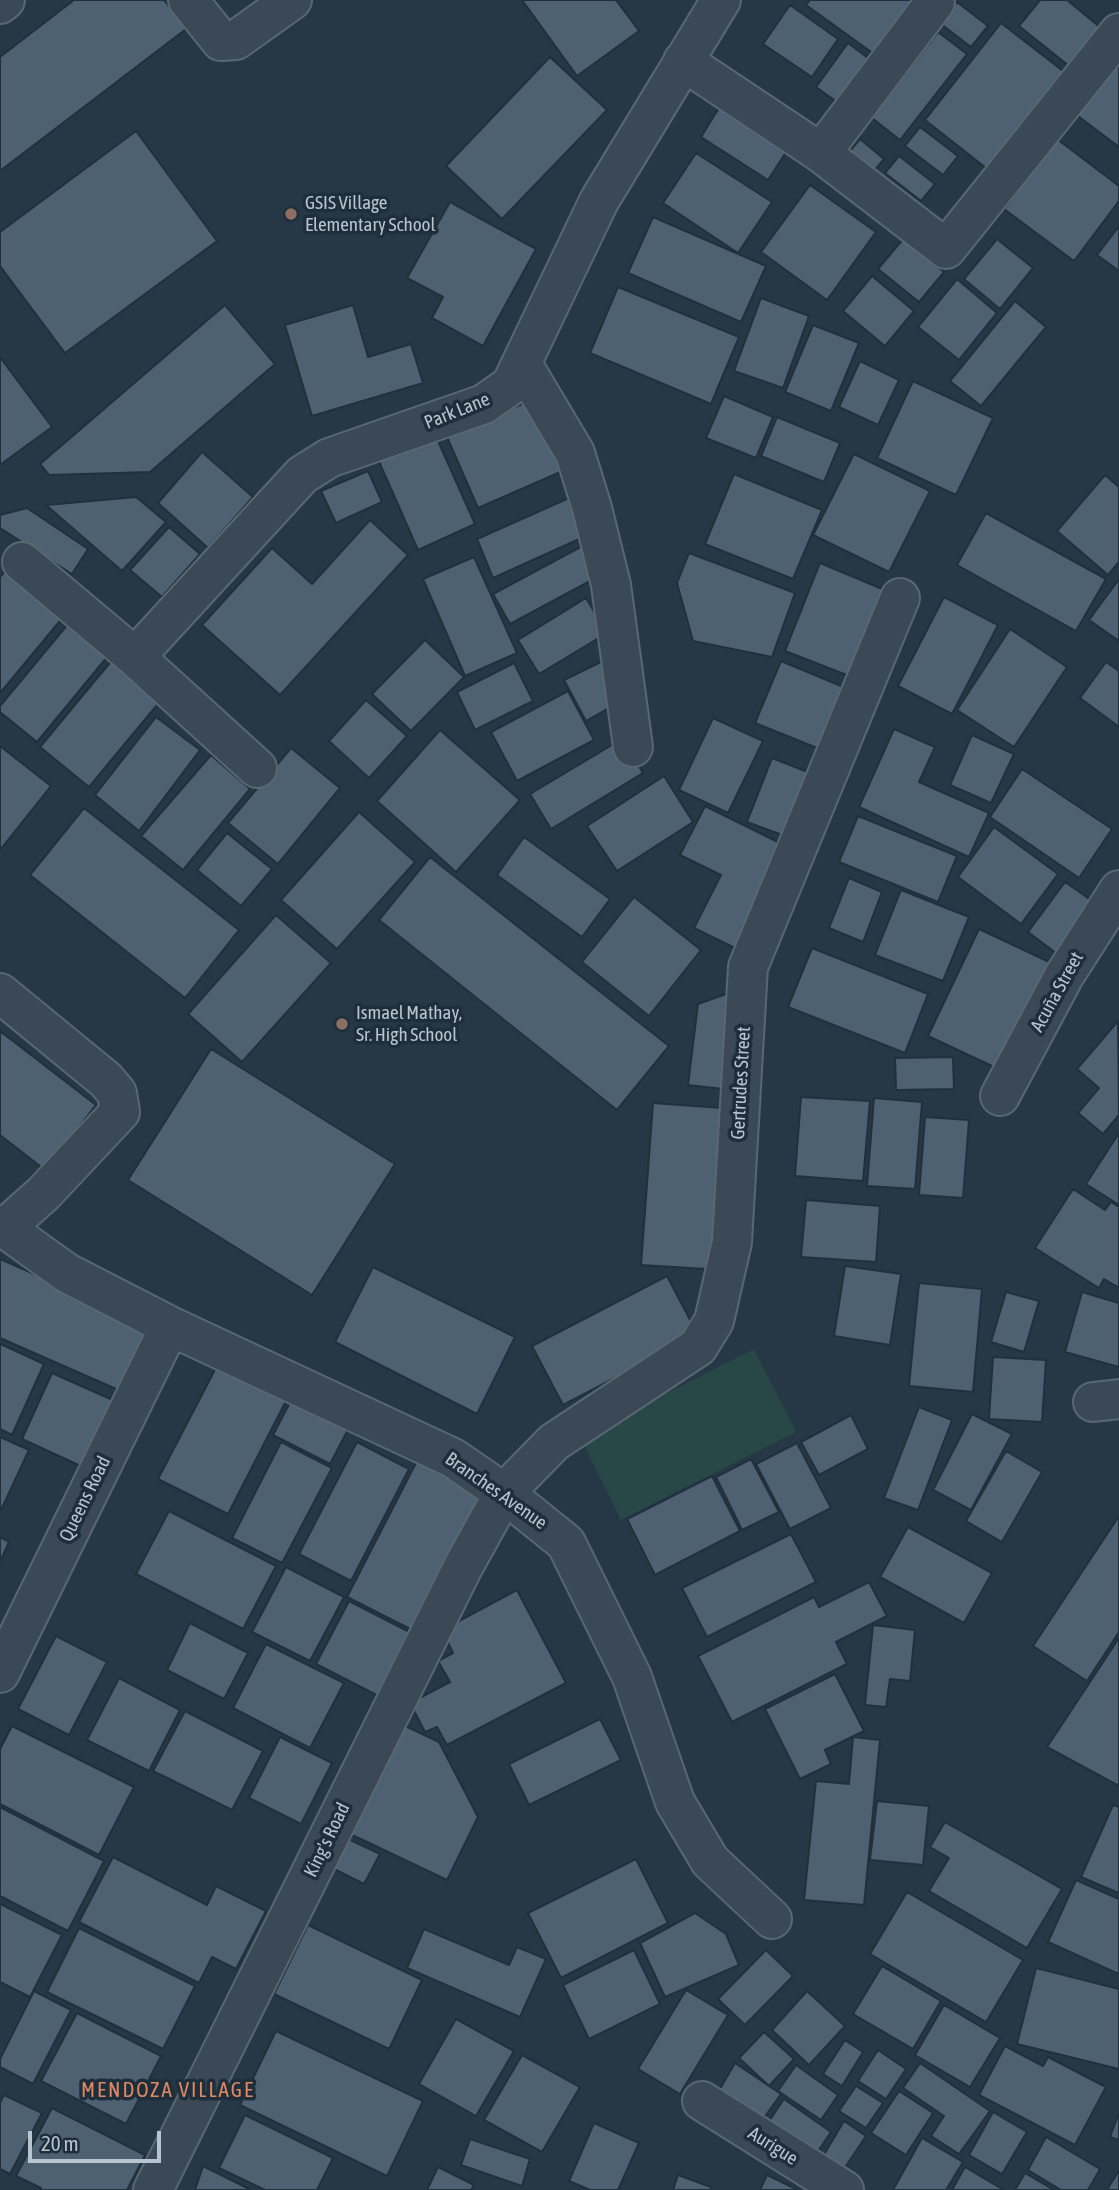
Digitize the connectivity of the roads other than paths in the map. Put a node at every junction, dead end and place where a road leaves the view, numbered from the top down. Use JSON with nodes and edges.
{"nodes":[{"id":1,"x":5,"y":0,"type":"edge"},
{"id":2,"x":188,"y":0,"type":"edge"},
{"id":3,"x":292,"y":0,"type":"edge"},
{"id":4,"x":721,"y":0,"type":"edge"},
{"id":5,"x":935,"y":2,"type":"dead end"},
{"id":6,"x":0,"y":4,"type":"edge"},
{"id":7,"x":1119,"y":33,"type":"edge"},
{"id":8,"x":683,"y":61,"type":"junction"},
{"id":9,"x":821,"y":153,"type":"junction"},
{"id":10,"x":522,"y":364,"type":"junction"},
{"id":11,"x":22,"y":562,"type":"dead end"},
{"id":12,"x":900,"y":598,"type":"dead end"},
{"id":13,"x":135,"y":657,"type":"junction"},
{"id":14,"x":633,"y":747,"type":"dead end"},
{"id":15,"x":257,"y":768,"type":"dead end"},
{"id":16,"x":1119,"y":890,"type":"edge"},
{"id":17,"x":0,"y":993,"type":"edge"},
{"id":18,"x":1000,"y":1096,"type":"dead end"},
{"id":19,"x":2,"y":1227,"type":"edge"},
{"id":20,"x":170,"y":1325,"type":"junction"},
{"id":21,"x":504,"y":1493,"type":"junction"},
{"id":22,"x":0,"y":1673,"type":"edge"},
{"id":23,"x":772,"y":1919,"type":"dead end"},
{"id":24,"x":702,"y":2101,"type":"dead end"},
{"id":25,"x":153,"y":2190,"type":"edge"},
{"id":26,"x":844,"y":2190,"type":"edge"}],
"edges":[{"from":1,"to":6,"type":"street"},
{"from":2,"to":3,"type":"street"},
{"from":4,"to":8,"type":"street","name":"Park Lane"},
{"from":5,"to":9,"type":"street"},
{"from":7,"to":9,"type":"street"},
{"from":8,"to":9,"type":"street"},
{"from":8,"to":10,"type":"street","name":"Park Lane"},
{"from":10,"to":13,"type":"street","name":"Park Lane"},
{"from":10,"to":14,"type":"street"},
{"from":11,"to":13,"type":"street"},
{"from":12,"to":21,"type":"street","name":"Gertrudes Street"},
{"from":13,"to":15,"type":"street"},
{"from":16,"to":18,"type":"street","name":"Acuña Street"},
{"from":17,"to":19,"type":"street"},
{"from":19,"to":20,"type":"street","name":"Branches Avenue"},
{"from":20,"to":21,"type":"street","name":"Branches Avenue"},
{"from":20,"to":22,"type":"street","name":"Queens Road"},
{"from":21,"to":23,"type":"street","name":"Branches Avenue"},
{"from":21,"to":25,"type":"street","name":"King's Road"},
{"from":24,"to":26,"type":"street","name":"Aurigue"}]}
